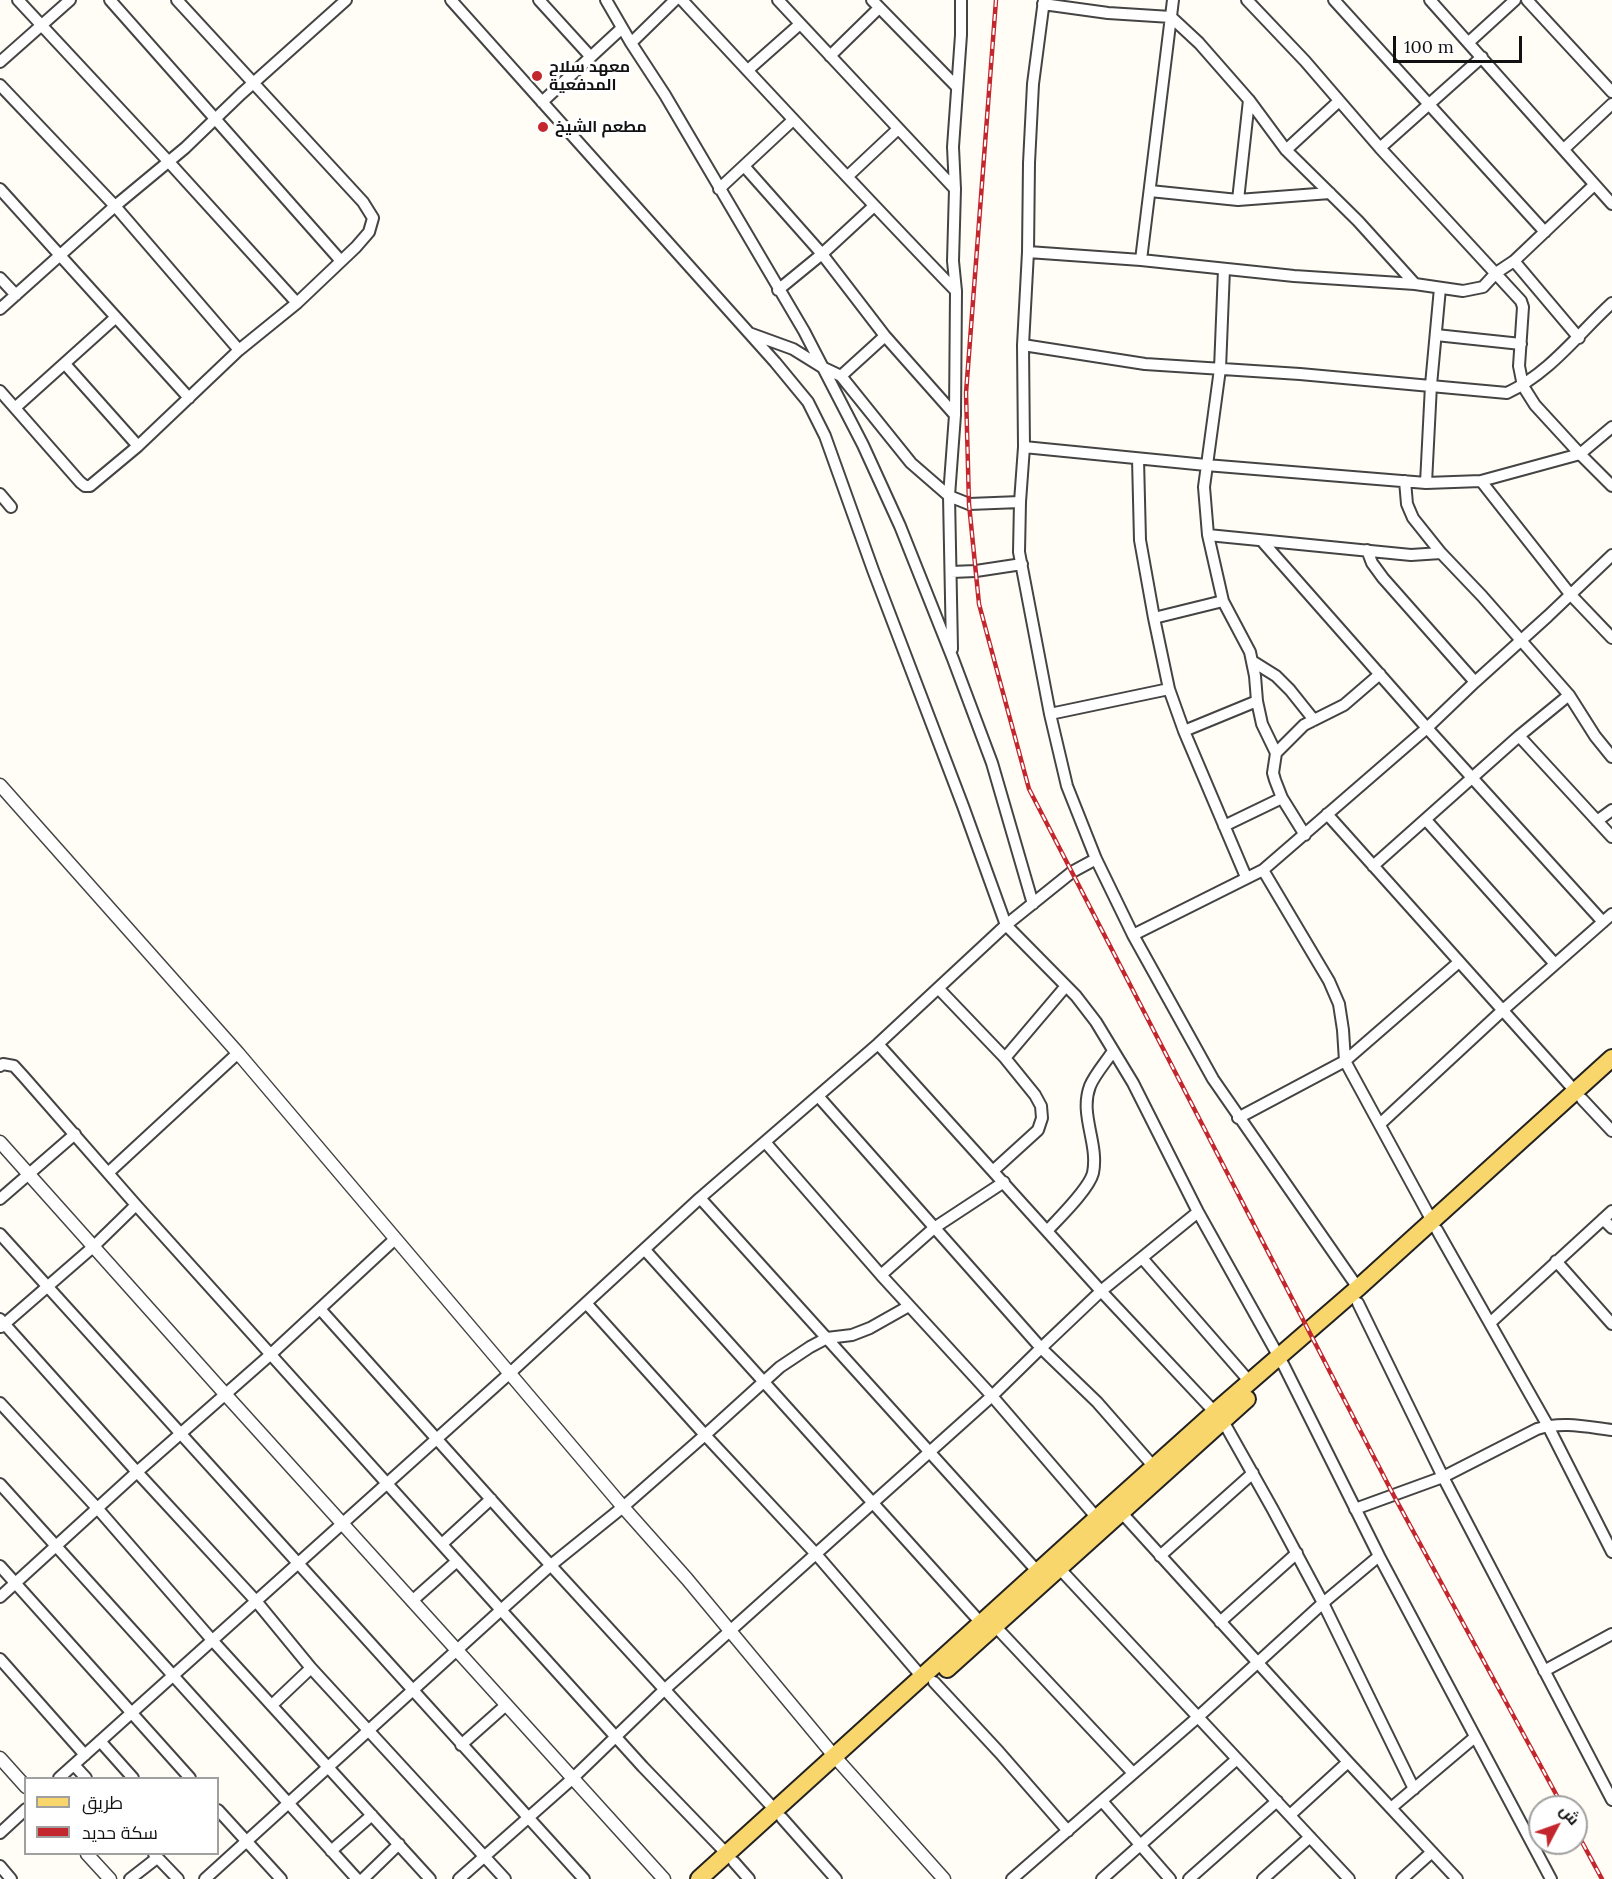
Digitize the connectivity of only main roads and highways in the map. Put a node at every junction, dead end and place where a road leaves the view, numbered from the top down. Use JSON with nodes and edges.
{"nodes":[{"id":1,"x":1612,"y":1058,"type":"edge"},
{"id":2,"x":1612,"y":1072,"type":"edge"},
{"id":3,"x":1578,"y":1095,"type":"junction"},
{"id":4,"x":1281,"y":1361,"type":"junction"},
{"id":5,"x":1219,"y":1417,"type":"junction"},
{"id":6,"x":988,"y":1625,"type":"junction"},
{"id":7,"x":730,"y":1858,"type":"junction"},
{"id":8,"x":699,"y":1879,"type":"edge"},
{"id":9,"x":715,"y":1879,"type":"edge"}],
"edges":[{"from":1,"to":3,"type":"main road"},
{"from":2,"to":3,"type":"main road"},
{"from":3,"to":4,"type":"main road"},
{"from":4,"to":5,"type":"main road"},
{"from":4,"to":5,"type":"main road"},
{"from":5,"to":6,"type":"main road"},
{"from":5,"to":6,"type":"main road"},
{"from":6,"to":7,"type":"main road"},
{"from":7,"to":8,"type":"main road"},
{"from":7,"to":9,"type":"main road"}]}
